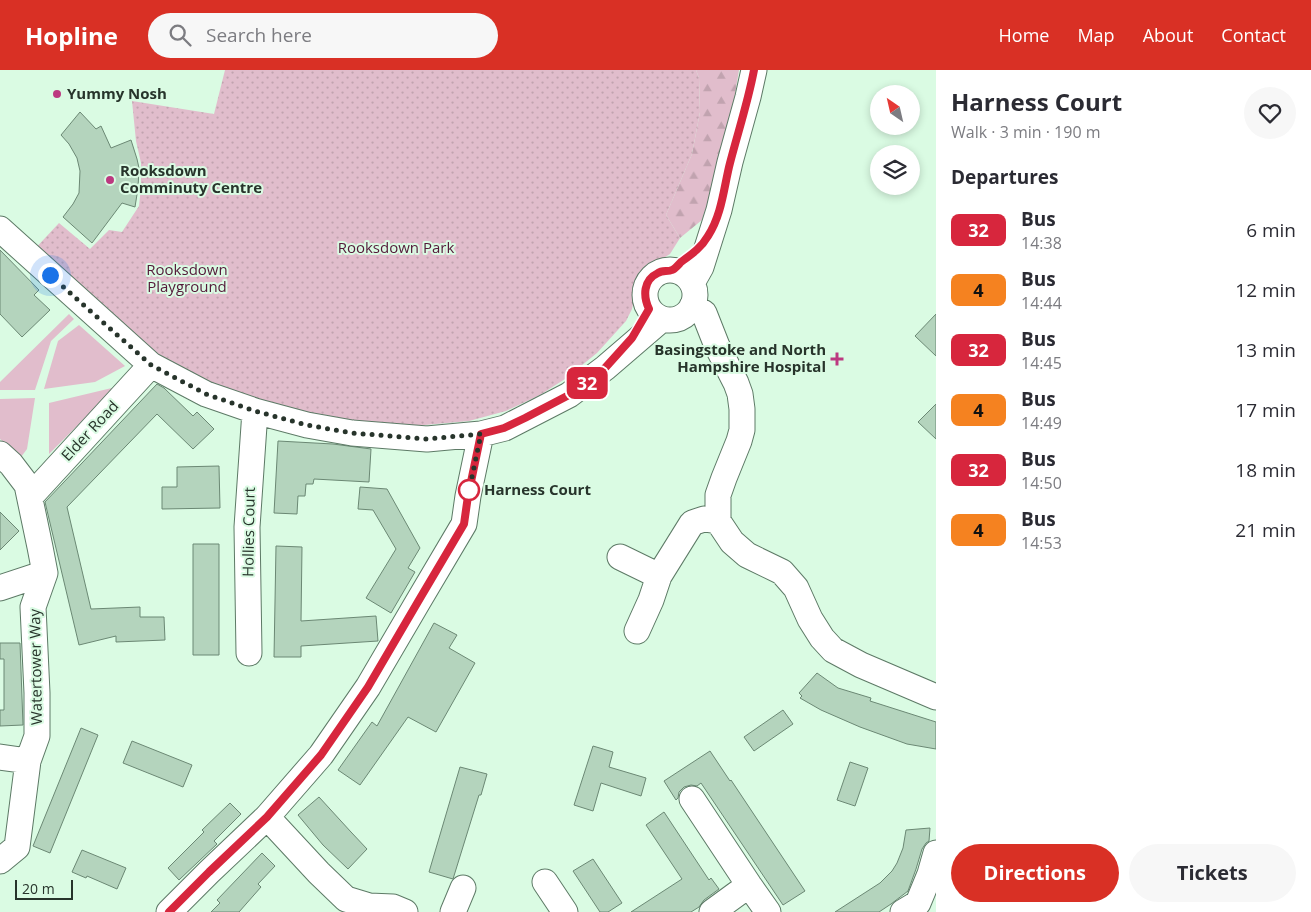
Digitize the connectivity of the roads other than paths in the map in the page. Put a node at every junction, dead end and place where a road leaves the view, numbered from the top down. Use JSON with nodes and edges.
{"nodes":[{"id":1,"x":754,"y":70,"type":"edge"},
{"id":2,"x":0,"y":229,"type":"edge"},
{"id":3,"x":675,"y":300,"type":"junction"},
{"id":4,"x":151,"y":365,"type":"junction"},
{"id":5,"x":255,"y":411,"type":"junction"},
{"id":6,"x":481,"y":434,"type":"junction"},
{"id":7,"x":0,"y":454,"type":"edge"},
{"id":8,"x":30,"y":497,"type":"junction"},
{"id":9,"x":718,"y":521,"type":"junction"},
{"id":10,"x":620,"y":557,"type":"dead end"},
{"id":11,"x":44,"y":573,"type":"junction"},
{"id":12,"x":659,"y":576,"type":"junction"},
{"id":13,"x":0,"y":588,"type":"edge"},
{"id":14,"x":637,"y":632,"type":"dead end"},
{"id":15,"x":249,"y":653,"type":"dead end"},
{"id":16,"x":936,"y":697,"type":"edge"},
{"id":17,"x":0,"y":757,"type":"edge"},
{"id":18,"x":28,"y":761,"type":"junction"},
{"id":19,"x":692,"y":799,"type":"dead end"},
{"id":20,"x":267,"y":817,"type":"junction"},
{"id":21,"x":936,"y":853,"type":"edge"},
{"id":22,"x":0,"y":861,"type":"edge"},
{"id":23,"x":545,"y":882,"type":"dead end"},
{"id":24,"x":749,"y":885,"type":"junction"},
{"id":25,"x":463,"y":888,"type":"dead end"},
{"id":26,"x":366,"y":909,"type":"edge"},
{"id":27,"x":916,"y":909,"type":"edge"},
{"id":28,"x":169,"y":912,"type":"edge"},
{"id":29,"x":405,"y":912,"type":"edge"},
{"id":30,"x":453,"y":912,"type":"edge"},
{"id":31,"x":565,"y":912,"type":"edge"},
{"id":32,"x":712,"y":912,"type":"edge"},
{"id":33,"x":768,"y":912,"type":"edge"}],
"edges":[{"from":1,"to":3,"type":"street"},
{"from":2,"to":4,"type":"street"},
{"from":3,"to":6,"type":"street"},
{"from":3,"to":9,"type":"street"},
{"from":4,"to":5,"type":"street"},
{"from":4,"to":8,"type":"street","name":"Elder Road"},
{"from":5,"to":6,"type":"street"},
{"from":5,"to":15,"type":"street","name":"Hollies Court"},
{"from":6,"to":20,"type":"street"},
{"from":7,"to":8,"type":"street","name":"Watertower Way"},
{"from":8,"to":11,"type":"street","name":"Watertower Way"},
{"from":9,"to":12,"type":"street"},
{"from":9,"to":16,"type":"street"},
{"from":10,"to":12,"type":"street"},
{"from":11,"to":13,"type":"street"},
{"from":11,"to":18,"type":"street","name":"Watertower Way"},
{"from":12,"to":14,"type":"street"},
{"from":17,"to":18,"type":"street"},
{"from":18,"to":22,"type":"street","name":"Watertower Way"},
{"from":19,"to":24,"type":"street"},
{"from":20,"to":26,"type":"street"},
{"from":20,"to":28,"type":"street"},
{"from":21,"to":27,"type":"street"},
{"from":23,"to":31,"type":"street"},
{"from":24,"to":32,"type":"street"},
{"from":24,"to":33,"type":"street"},
{"from":25,"to":30,"type":"street"},
{"from":26,"to":29,"type":"street"}]}
